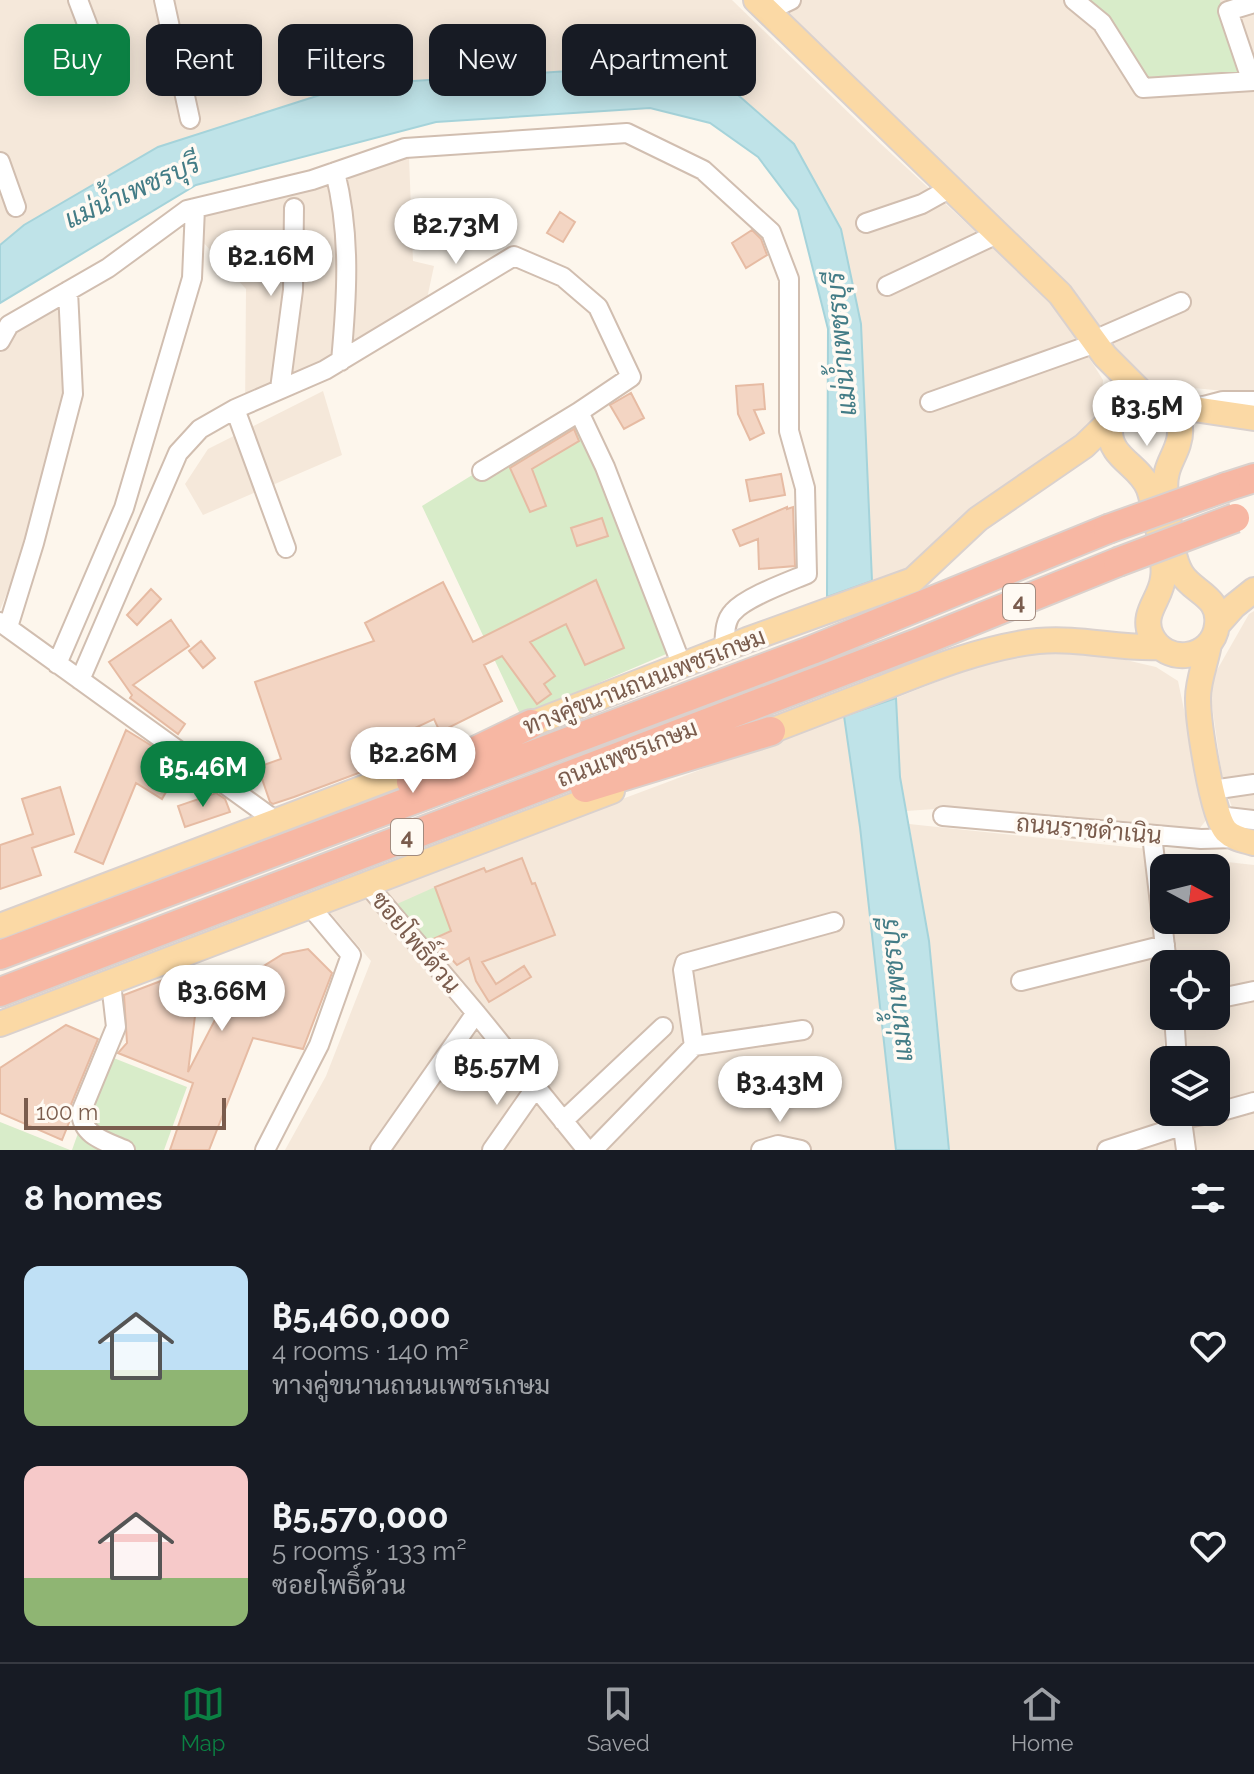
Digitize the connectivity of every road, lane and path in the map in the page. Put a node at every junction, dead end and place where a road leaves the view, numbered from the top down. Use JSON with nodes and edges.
{"nodes":[{"id":1,"x":78,"y":0,"type":"edge"},
{"id":2,"x":164,"y":0,"type":"edge"},
{"id":3,"x":791,"y":0,"type":"edge"},
{"id":4,"x":1074,"y":0,"type":"edge"},
{"id":5,"x":1254,"y":3,"type":"edge"},
{"id":6,"x":762,"y":5,"type":"edge"},
{"id":7,"x":87,"y":24,"type":"edge"},
{"id":8,"x":1253,"y":80,"type":"edge"},
{"id":9,"x":190,"y":119,"type":"dead end"},
{"id":10,"x":0,"y":162,"type":"edge"},
{"id":11,"x":335,"y":172,"type":"junction"},
{"id":12,"x":949,"y":189,"type":"junction"},
{"id":13,"x":16,"y":207,"type":"dead end"},
{"id":14,"x":195,"y":208,"type":"junction"},
{"id":15,"x":294,"y":208,"type":"dead end"},
{"id":16,"x":866,"y":223,"type":"dead end"},
{"id":17,"x":997,"y":234,"type":"junction"},
{"id":18,"x":887,"y":286,"type":"dead end"},
{"id":19,"x":68,"y":291,"type":"junction"},
{"id":20,"x":1181,"y":302,"type":"dead end"},
{"id":21,"x":0,"y":341,"type":"edge"},
{"id":22,"x":1098,"y":346,"type":"junction"},
{"id":23,"x":341,"y":361,"type":"junction"},
{"id":24,"x":280,"y":389,"type":"junction"},
{"id":25,"x":1157,"y":401,"type":"junction"},
{"id":26,"x":1254,"y":401,"type":"edge"},
{"id":27,"x":930,"y":402,"type":"dead end"},
{"id":28,"x":1197,"y":408,"type":"junction"},
{"id":29,"x":235,"y":409,"type":"junction"},
{"id":30,"x":579,"y":412,"type":"junction"},
{"id":31,"x":1115,"y":415,"type":"junction"},
{"id":32,"x":1254,"y":418,"type":"edge"},
{"id":33,"x":482,"y":471,"type":"dead end"},
{"id":34,"x":1254,"y":478,"type":"edge"},
{"id":35,"x":1244,"y":516,"type":"edge"},
{"id":36,"x":286,"y":548,"type":"dead end"},
{"id":37,"x":1254,"y":590,"type":"edge"},
{"id":38,"x":1254,"y":607,"type":"edge"},
{"id":39,"x":4,"y":625,"type":"edge"},
{"id":40,"x":1218,"y":628,"type":"junction"},
{"id":41,"x":724,"y":649,"type":"junction"},
{"id":42,"x":1164,"y":650,"type":"junction"},
{"id":43,"x":57,"y":664,"type":"junction"},
{"id":44,"x":682,"y":666,"type":"junction"},
{"id":45,"x":80,"y":680,"type":"junction"},
{"id":46,"x":1198,"y":698,"type":"junction"},
{"id":47,"x":531,"y":724,"type":"junction"},
{"id":48,"x":771,"y":731,"type":"junction"},
{"id":49,"x":1254,"y":784,"type":"edge"},
{"id":50,"x":1212,"y":790,"type":"junction"},
{"id":51,"x":943,"y":816,"type":"dead end"},
{"id":52,"x":1218,"y":816,"type":"junction"},
{"id":53,"x":1254,"y":820,"type":"edge"},
{"id":54,"x":276,"y":821,"type":"junction"},
{"id":55,"x":1152,"y":835,"type":"junction"},
{"id":56,"x":1245,"y":841,"type":"edge"},
{"id":57,"x":255,"y":857,"type":"junction"},
{"id":58,"x":345,"y":860,"type":"junction"},
{"id":59,"x":366,"y":883,"type":"junction"},
{"id":60,"x":309,"y":905,"type":"junction"},
{"id":61,"x":834,"y":922,"type":"dead end"},
{"id":62,"x":0,"y":926,"type":"edge"},
{"id":63,"x":1166,"y":950,"type":"edge"},
{"id":64,"x":0,"y":955,"type":"edge"},
{"id":65,"x":1150,"y":957,"type":"edge"},
{"id":66,"x":1021,"y":981,"type":"dead end"},
{"id":67,"x":111,"y":983,"type":"junction"},
{"id":68,"x":5,"y":990,"type":"edge"},
{"id":69,"x":1254,"y":991,"type":"edge"},
{"id":70,"x":1230,"y":996,"type":"edge"},
{"id":71,"x":476,"y":1013,"type":"junction"},
{"id":72,"x":0,"y":1024,"type":"edge"},
{"id":73,"x":663,"y":1027,"type":"dead end"},
{"id":74,"x":803,"y":1030,"type":"dead end"},
{"id":75,"x":694,"y":1046,"type":"junction"},
{"id":76,"x":536,"y":1087,"type":"junction"},
{"id":77,"x":1254,"y":1102,"type":"edge"},
{"id":78,"x":1230,"y":1108,"type":"edge"},
{"id":79,"x":563,"y":1121,"type":"junction"},
{"id":80,"x":1164,"y":1126,"type":"edge"},
{"id":81,"x":1182,"y":1126,"type":"edge"},
{"id":82,"x":125,"y":1150,"type":"edge"},
{"id":83,"x":265,"y":1150,"type":"edge"},
{"id":84,"x":380,"y":1150,"type":"edge"},
{"id":85,"x":492,"y":1150,"type":"edge"},
{"id":86,"x":587,"y":1150,"type":"edge"},
{"id":87,"x":593,"y":1150,"type":"edge"},
{"id":88,"x":761,"y":1150,"type":"edge"},
{"id":89,"x":801,"y":1150,"type":"edge"},
{"id":90,"x":1107,"y":1150,"type":"edge"},
{"id":91,"x":1186,"y":1150,"type":"edge"}],
"edges":[{"from":1,"to":7,"type":"street"},
{"from":2,"to":9,"type":"street"},
{"from":3,"to":6,"type":"street"},
{"from":4,"to":8,"type":"street"},
{"from":5,"to":8,"type":"street"},
{"from":6,"to":12,"type":"main road"},
{"from":10,"to":13,"type":"street"},
{"from":11,"to":14,"type":"street"},
{"from":11,"to":23,"type":"street"},
{"from":11,"to":41,"type":"street"},
{"from":12,"to":16,"type":"street"},
{"from":12,"to":17,"type":"main road"},
{"from":14,"to":19,"type":"street"},
{"from":14,"to":43,"type":"street"},
{"from":15,"to":24,"type":"street"},
{"from":17,"to":18,"type":"street"},
{"from":17,"to":22,"type":"main road"},
{"from":19,"to":21,"type":"street"},
{"from":19,"to":39,"type":"street"},
{"from":20,"to":22,"type":"street"},
{"from":22,"to":25,"type":"main road"},
{"from":22,"to":27,"type":"street"},
{"from":22,"to":31,"type":"main road"},
{"from":23,"to":24,"type":"street"},
{"from":23,"to":30,"type":"street"},
{"from":24,"to":29,"type":"street"},
{"from":25,"to":28,"type":"main road"},
{"from":25,"to":31,"type":"main road","name":"ทางคู่ขนานถนนเพชรเกษม"},
{"from":25,"to":40,"type":"main road"},
{"from":26,"to":28,"type":"street"},
{"from":28,"to":32,"type":"main road"},
{"from":29,"to":36,"type":"street"},
{"from":29,"to":45,"type":"street"},
{"from":30,"to":33,"type":"street"},
{"from":30,"to":44,"type":"street"},
{"from":31,"to":41,"type":"main road","name":"ทางคู่ขนานถนนเพชรเกษม"},
{"from":31,"to":42,"type":"main road"},
{"from":34,"to":57,"type":"highway","name":"ถนนเพชรเกษม","number":"4","bridge":true},
{"from":35,"to":58,"type":"highway","name":"ถนนเพชรเกษม","number":"4","bridge":true},
{"from":37,"to":40,"type":"main road"},
{"from":38,"to":40,"type":"street"},
{"from":39,"to":43,"type":"street"},
{"from":40,"to":42,"type":"main road"},
{"from":40,"to":46,"type":"main road","name":"ถนนราชดำเนิน"},
{"from":41,"to":44,"type":"main road","name":"ทางคู่ขนานถนนเพชรเกษม"},
{"from":42,"to":46,"type":"main road","name":"ถนนราชดำเนิน"},
{"from":42,"to":48,"type":"main road","number":"4"},
{"from":43,"to":45,"type":"street"},
{"from":44,"to":47,"type":"main road","name":"ทางคู่ขนานถนนเพชรเกษม"},
{"from":45,"to":54,"type":"street"},
{"from":46,"to":50,"type":"main road","name":"ถนนราชดำเนิน"},
{"from":47,"to":54,"type":"main road","name":"ทางคู่ขนานถนนเพชรเกษม"},
{"from":47,"to":57,"type":"highway"},
{"from":48,"to":58,"type":"highway"},
{"from":48,"to":59,"type":"main road","number":"4"},
{"from":49,"to":50,"type":"street"},
{"from":50,"to":52,"type":"main road","name":"ถนนราชดำเนิน"},
{"from":51,"to":55,"type":"street","name":"ถนนราชดำเนิน"},
{"from":52,"to":53,"type":"street"},
{"from":52,"to":56,"type":"main road","name":"ถนนราชดำเนิน"},
{"from":54,"to":62,"type":"main road","name":"ทางคู่ขนานถนนเพชรเกษม"},
{"from":55,"to":56,"type":"street","name":"ถนนราชดำเนิน"},
{"from":55,"to":63,"type":"street"},
{"from":57,"to":64,"type":"highway","name":"ถนนเพชรเกษม","number":"4"},
{"from":58,"to":68,"type":"highway","name":"ถนนเพชรเกษม","number":"4"},
{"from":59,"to":60,"type":"main road","number":"4"},
{"from":59,"to":71,"type":"street","name":"ซอยโพธิ์ด้วน"},
{"from":60,"to":67,"type":"main road","number":"4"},
{"from":60,"to":83,"type":"street"},
{"from":61,"to":75,"type":"street"},
{"from":65,"to":66,"type":"street"},
{"from":67,"to":72,"type":"main road","number":"4"},
{"from":67,"to":82,"type":"street"},
{"from":69,"to":70,"type":"street"},
{"from":71,"to":76,"type":"street","name":"ซอยโพธิ์ด้วน"},
{"from":71,"to":84,"type":"street"},
{"from":73,"to":79,"type":"street"},
{"from":74,"to":75,"type":"street"},
{"from":75,"to":87,"type":"street"},
{"from":76,"to":79,"type":"street","name":"ซอยโพธิ์ด้วน"},
{"from":76,"to":85,"type":"street"},
{"from":77,"to":78,"type":"street"},
{"from":79,"to":86,"type":"street","name":"ซอยโพธิ์ด้วน"},
{"from":80,"to":90,"type":"street"},
{"from":81,"to":91,"type":"street"},
{"from":88,"to":89,"type":"street"}]}
